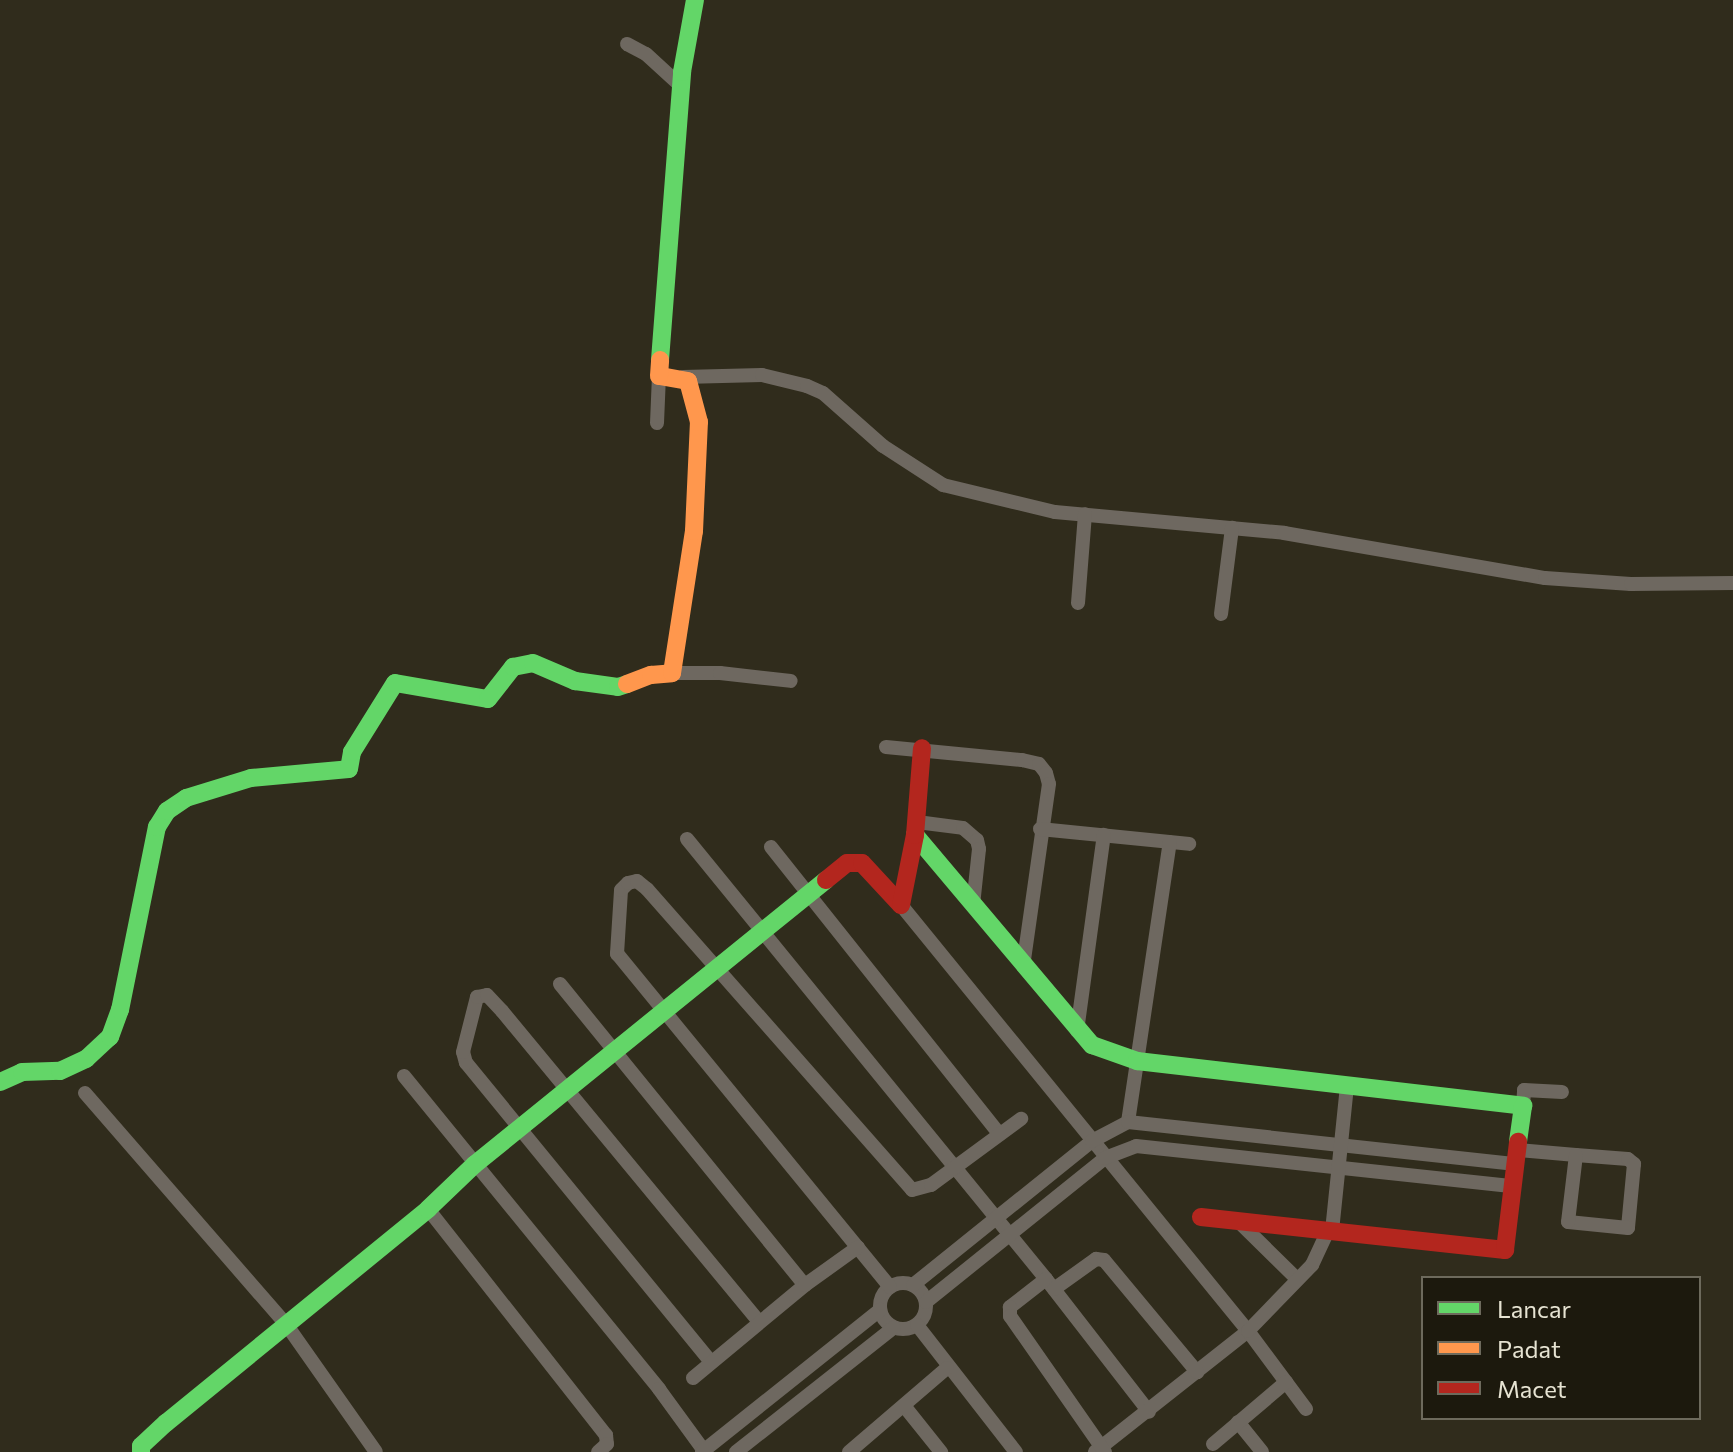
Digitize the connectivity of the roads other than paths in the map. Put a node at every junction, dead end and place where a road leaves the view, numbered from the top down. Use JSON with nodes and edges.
{"nodes":[{"id":1,"x":695,"y":0,"type":"edge"},
{"id":2,"x":627,"y":44,"type":"dead end"},
{"id":3,"x":682,"y":87,"type":"junction"},
{"id":4,"x":659,"y":376,"type":"junction"},
{"id":5,"x":683,"y":377,"type":"junction"},
{"id":6,"x":657,"y":423,"type":"dead end"},
{"id":7,"x":1085,"y":514,"type":"junction"},
{"id":8,"x":1232,"y":528,"type":"junction"},
{"id":9,"x":1733,"y":583,"type":"edge"},
{"id":10,"x":1078,"y":603,"type":"dead end"},
{"id":11,"x":1221,"y":614,"type":"dead end"},
{"id":12,"x":672,"y":673,"type":"junction"},
{"id":13,"x":791,"y":681,"type":"dead end"},
{"id":14,"x":886,"y":747,"type":"dead end"},
{"id":15,"x":922,"y":748,"type":"junction"},
{"id":16,"x":916,"y":829,"type":"junction"},
{"id":17,"x":1040,"y":829,"type":"junction"},
{"id":18,"x":1104,"y":835,"type":"junction"},
{"id":19,"x":687,"y":839,"type":"dead end"},
{"id":20,"x":1170,"y":842,"type":"junction"},
{"id":21,"x":1189,"y":844,"type":"dead end"},
{"id":22,"x":771,"y":847,"type":"dead end"},
{"id":23,"x":808,"y":894,"type":"junction"},
{"id":24,"x":901,"y":905,"type":"junction"},
{"id":25,"x":973,"y":905,"type":"junction"},
{"id":26,"x":764,"y":932,"type":"junction"},
{"id":27,"x":1023,"y":966,"type":"junction"},
{"id":28,"x":718,"y":968,"type":"junction"},
{"id":29,"x":560,"y":984,"type":"dead end"},
{"id":30,"x":665,"y":1012,"type":"junction"},
{"id":31,"x":1077,"y":1031,"type":"junction"},
{"id":32,"x":615,"y":1053,"type":"junction"},
{"id":33,"x":1137,"y":1061,"type":"junction"},
{"id":34,"x":404,"y":1076,"type":"dead end"},
{"id":35,"x":0,"y":1082,"type":"edge"},
{"id":36,"x":1347,"y":1085,"type":"junction"},
{"id":37,"x":567,"y":1091,"type":"junction"},
{"id":38,"x":1562,"y":1092,"type":"dead end"},
{"id":39,"x":85,"y":1093,"type":"dead end"},
{"id":40,"x":1523,"y":1106,"type":"junction"},
{"id":41,"x":1021,"y":1119,"type":"dead end"},
{"id":42,"x":1128,"y":1122,"type":"junction"},
{"id":43,"x":521,"y":1130,"type":"junction"},
{"id":44,"x":999,"y":1134,"type":"junction"},
{"id":45,"x":1092,"y":1141,"type":"junction"},
{"id":46,"x":1340,"y":1144,"type":"junction"},
{"id":47,"x":1576,"y":1155,"type":"junction"},
{"id":48,"x":1517,"y":1157,"type":"junction"},
{"id":49,"x":1105,"y":1158,"type":"junction"},
{"id":50,"x":474,"y":1165,"type":"junction"},
{"id":51,"x":1337,"y":1167,"type":"junction"},
{"id":52,"x":953,"y":1168,"type":"junction"},
{"id":53,"x":1513,"y":1186,"type":"junction"},
{"id":54,"x":428,"y":1209,"type":"junction"},
{"id":55,"x":1201,"y":1217,"type":"dead end"},
{"id":56,"x":997,"y":1221,"type":"junction"},
{"id":57,"x":1238,"y":1221,"type":"junction"},
{"id":58,"x":1332,"y":1231,"type":"junction"},
{"id":59,"x":1011,"y":1237,"type":"junction"},
{"id":60,"x":858,"y":1247,"type":"junction"},
{"id":61,"x":1296,"y":1278,"type":"junction"},
{"id":62,"x":1050,"y":1284,"type":"junction"},
{"id":63,"x":805,"y":1285,"type":"junction"},
{"id":64,"x":913,"y":1285,"type":"junction"},
{"id":65,"x":890,"y":1287,"type":"junction"},
{"id":66,"x":926,"y":1302,"type":"junction"},
{"id":67,"x":880,"y":1310,"type":"junction"},
{"id":68,"x":759,"y":1322,"type":"junction"},
{"id":69,"x":286,"y":1324,"type":"junction"},
{"id":70,"x":917,"y":1325,"type":"junction"},
{"id":71,"x":894,"y":1327,"type":"junction"},
{"id":72,"x":1248,"y":1331,"type":"junction"},
{"id":73,"x":711,"y":1362,"type":"junction"},
{"id":74,"x":947,"y":1368,"type":"junction"},
{"id":75,"x":1197,"y":1372,"type":"junction"},
{"id":76,"x":693,"y":1378,"type":"dead end"},
{"id":77,"x":1286,"y":1382,"type":"junction"},
{"id":78,"x":905,"y":1407,"type":"junction"},
{"id":79,"x":1306,"y":1409,"type":"dead end"},
{"id":80,"x":1149,"y":1412,"type":"junction"},
{"id":81,"x":1238,"y":1422,"type":"junction"},
{"id":82,"x":1213,"y":1444,"type":"dead end"},
{"id":83,"x":855,"y":1450,"type":"edge"},
{"id":84,"x":1101,"y":1450,"type":"edge"},
{"id":85,"x":704,"y":1451,"type":"edge"},
{"id":86,"x":141,"y":1452,"type":"edge"},
{"id":87,"x":376,"y":1452,"type":"edge"},
{"id":88,"x":598,"y":1452,"type":"edge"},
{"id":89,"x":736,"y":1452,"type":"edge"},
{"id":90,"x":941,"y":1452,"type":"edge"},
{"id":91,"x":1016,"y":1452,"type":"edge"},
{"id":92,"x":1262,"y":1452,"type":"edge"}],
"edges":[{"from":1,"to":3,"type":"street"},
{"from":2,"to":3,"type":"street"},
{"from":3,"to":4,"type":"street"},
{"from":4,"to":5,"type":"street"},
{"from":4,"to":6,"type":"street"},
{"from":5,"to":7,"type":"street"},
{"from":5,"to":12,"type":"street"},
{"from":7,"to":8,"type":"street"},
{"from":7,"to":10,"type":"street"},
{"from":8,"to":9,"type":"street"},
{"from":8,"to":11,"type":"street"},
{"from":12,"to":13,"type":"street"},
{"from":12,"to":35,"type":"street"},
{"from":14,"to":15,"type":"street"},
{"from":15,"to":16,"type":"street"},
{"from":15,"to":17,"type":"street"},
{"from":16,"to":24,"type":"street"},
{"from":16,"to":25,"type":"street"},
{"from":16,"to":25,"type":"street"},
{"from":17,"to":18,"type":"street"},
{"from":17,"to":27,"type":"street"},
{"from":18,"to":20,"type":"street"},
{"from":18,"to":31,"type":"street"},
{"from":19,"to":26,"type":"street"},
{"from":20,"to":21,"type":"street"},
{"from":20,"to":33,"type":"street"},
{"from":22,"to":23,"type":"street"},
{"from":23,"to":24,"type":"street"},
{"from":23,"to":26,"type":"street"},
{"from":23,"to":44,"type":"street"},
{"from":24,"to":45,"type":"street"},
{"from":25,"to":27,"type":"street"},
{"from":26,"to":28,"type":"street"},
{"from":26,"to":52,"type":"street"},
{"from":27,"to":31,"type":"street"},
{"from":28,"to":30,"type":"street"},
{"from":28,"to":30,"type":"street"},
{"from":28,"to":52,"type":"street"},
{"from":29,"to":32,"type":"street"},
{"from":30,"to":32,"type":"street"},
{"from":30,"to":60,"type":"street"},
{"from":31,"to":33,"type":"street"},
{"from":32,"to":37,"type":"street"},
{"from":32,"to":63,"type":"street"},
{"from":33,"to":36,"type":"street"},
{"from":33,"to":42,"type":"street"},
{"from":34,"to":50,"type":"street"},
{"from":36,"to":40,"type":"street"},
{"from":36,"to":46,"type":"street"},
{"from":37,"to":43,"type":"street"},
{"from":37,"to":43,"type":"street"},
{"from":37,"to":68,"type":"street"},
{"from":38,"to":40,"type":"street"},
{"from":39,"to":69,"type":"street"},
{"from":40,"to":48,"type":"street"},
{"from":41,"to":44,"type":"street"},
{"from":42,"to":45,"type":"street"},
{"from":42,"to":46,"type":"street"},
{"from":43,"to":50,"type":"street"},
{"from":43,"to":73,"type":"street"},
{"from":44,"to":52,"type":"street"},
{"from":45,"to":49,"type":"street"},
{"from":45,"to":56,"type":"street"},
{"from":46,"to":48,"type":"street"},
{"from":46,"to":51,"type":"street"},
{"from":47,"to":47,"type":"street"},
{"from":47,"to":48,"type":"street"},
{"from":48,"to":53,"type":"street"},
{"from":49,"to":51,"type":"street"},
{"from":49,"to":59,"type":"street"},
{"from":49,"to":72,"type":"street"},
{"from":50,"to":54,"type":"street"},
{"from":50,"to":85,"type":"street"},
{"from":51,"to":53,"type":"street"},
{"from":51,"to":58,"type":"street"},
{"from":52,"to":56,"type":"street"},
{"from":53,"to":58,"type":"street"},
{"from":54,"to":69,"type":"street"},
{"from":54,"to":88,"type":"street"},
{"from":55,"to":57,"type":"street"},
{"from":56,"to":59,"type":"street"},
{"from":56,"to":64,"type":"street"},
{"from":57,"to":58,"type":"street"},
{"from":57,"to":61,"type":"street"},
{"from":58,"to":61,"type":"street"},
{"from":59,"to":62,"type":"street"},
{"from":59,"to":66,"type":"street"},
{"from":60,"to":63,"type":"street"},
{"from":60,"to":65,"type":"street"},
{"from":61,"to":72,"type":"street"},
{"from":62,"to":75,"type":"street"},
{"from":62,"to":80,"type":"street"},
{"from":62,"to":84,"type":"street"},
{"from":63,"to":68,"type":"street"},
{"from":64,"to":65,"type":"street"},
{"from":64,"to":66,"type":"street"},
{"from":65,"to":67,"type":"street"},
{"from":66,"to":70,"type":"street"},
{"from":67,"to":71,"type":"street"},
{"from":67,"to":85,"type":"street"},
{"from":68,"to":73,"type":"street"},
{"from":69,"to":86,"type":"street"},
{"from":69,"to":87,"type":"street"},
{"from":70,"to":71,"type":"street"},
{"from":70,"to":74,"type":"street"},
{"from":71,"to":89,"type":"street"},
{"from":72,"to":75,"type":"street"},
{"from":72,"to":77,"type":"street"},
{"from":73,"to":76,"type":"street"},
{"from":74,"to":78,"type":"street"},
{"from":74,"to":91,"type":"street"},
{"from":75,"to":80,"type":"street"},
{"from":77,"to":79,"type":"street"},
{"from":77,"to":81,"type":"street"},
{"from":78,"to":83,"type":"street"},
{"from":78,"to":90,"type":"street"},
{"from":80,"to":84,"type":"street"},
{"from":81,"to":82,"type":"street"},
{"from":81,"to":92,"type":"street"}]}
